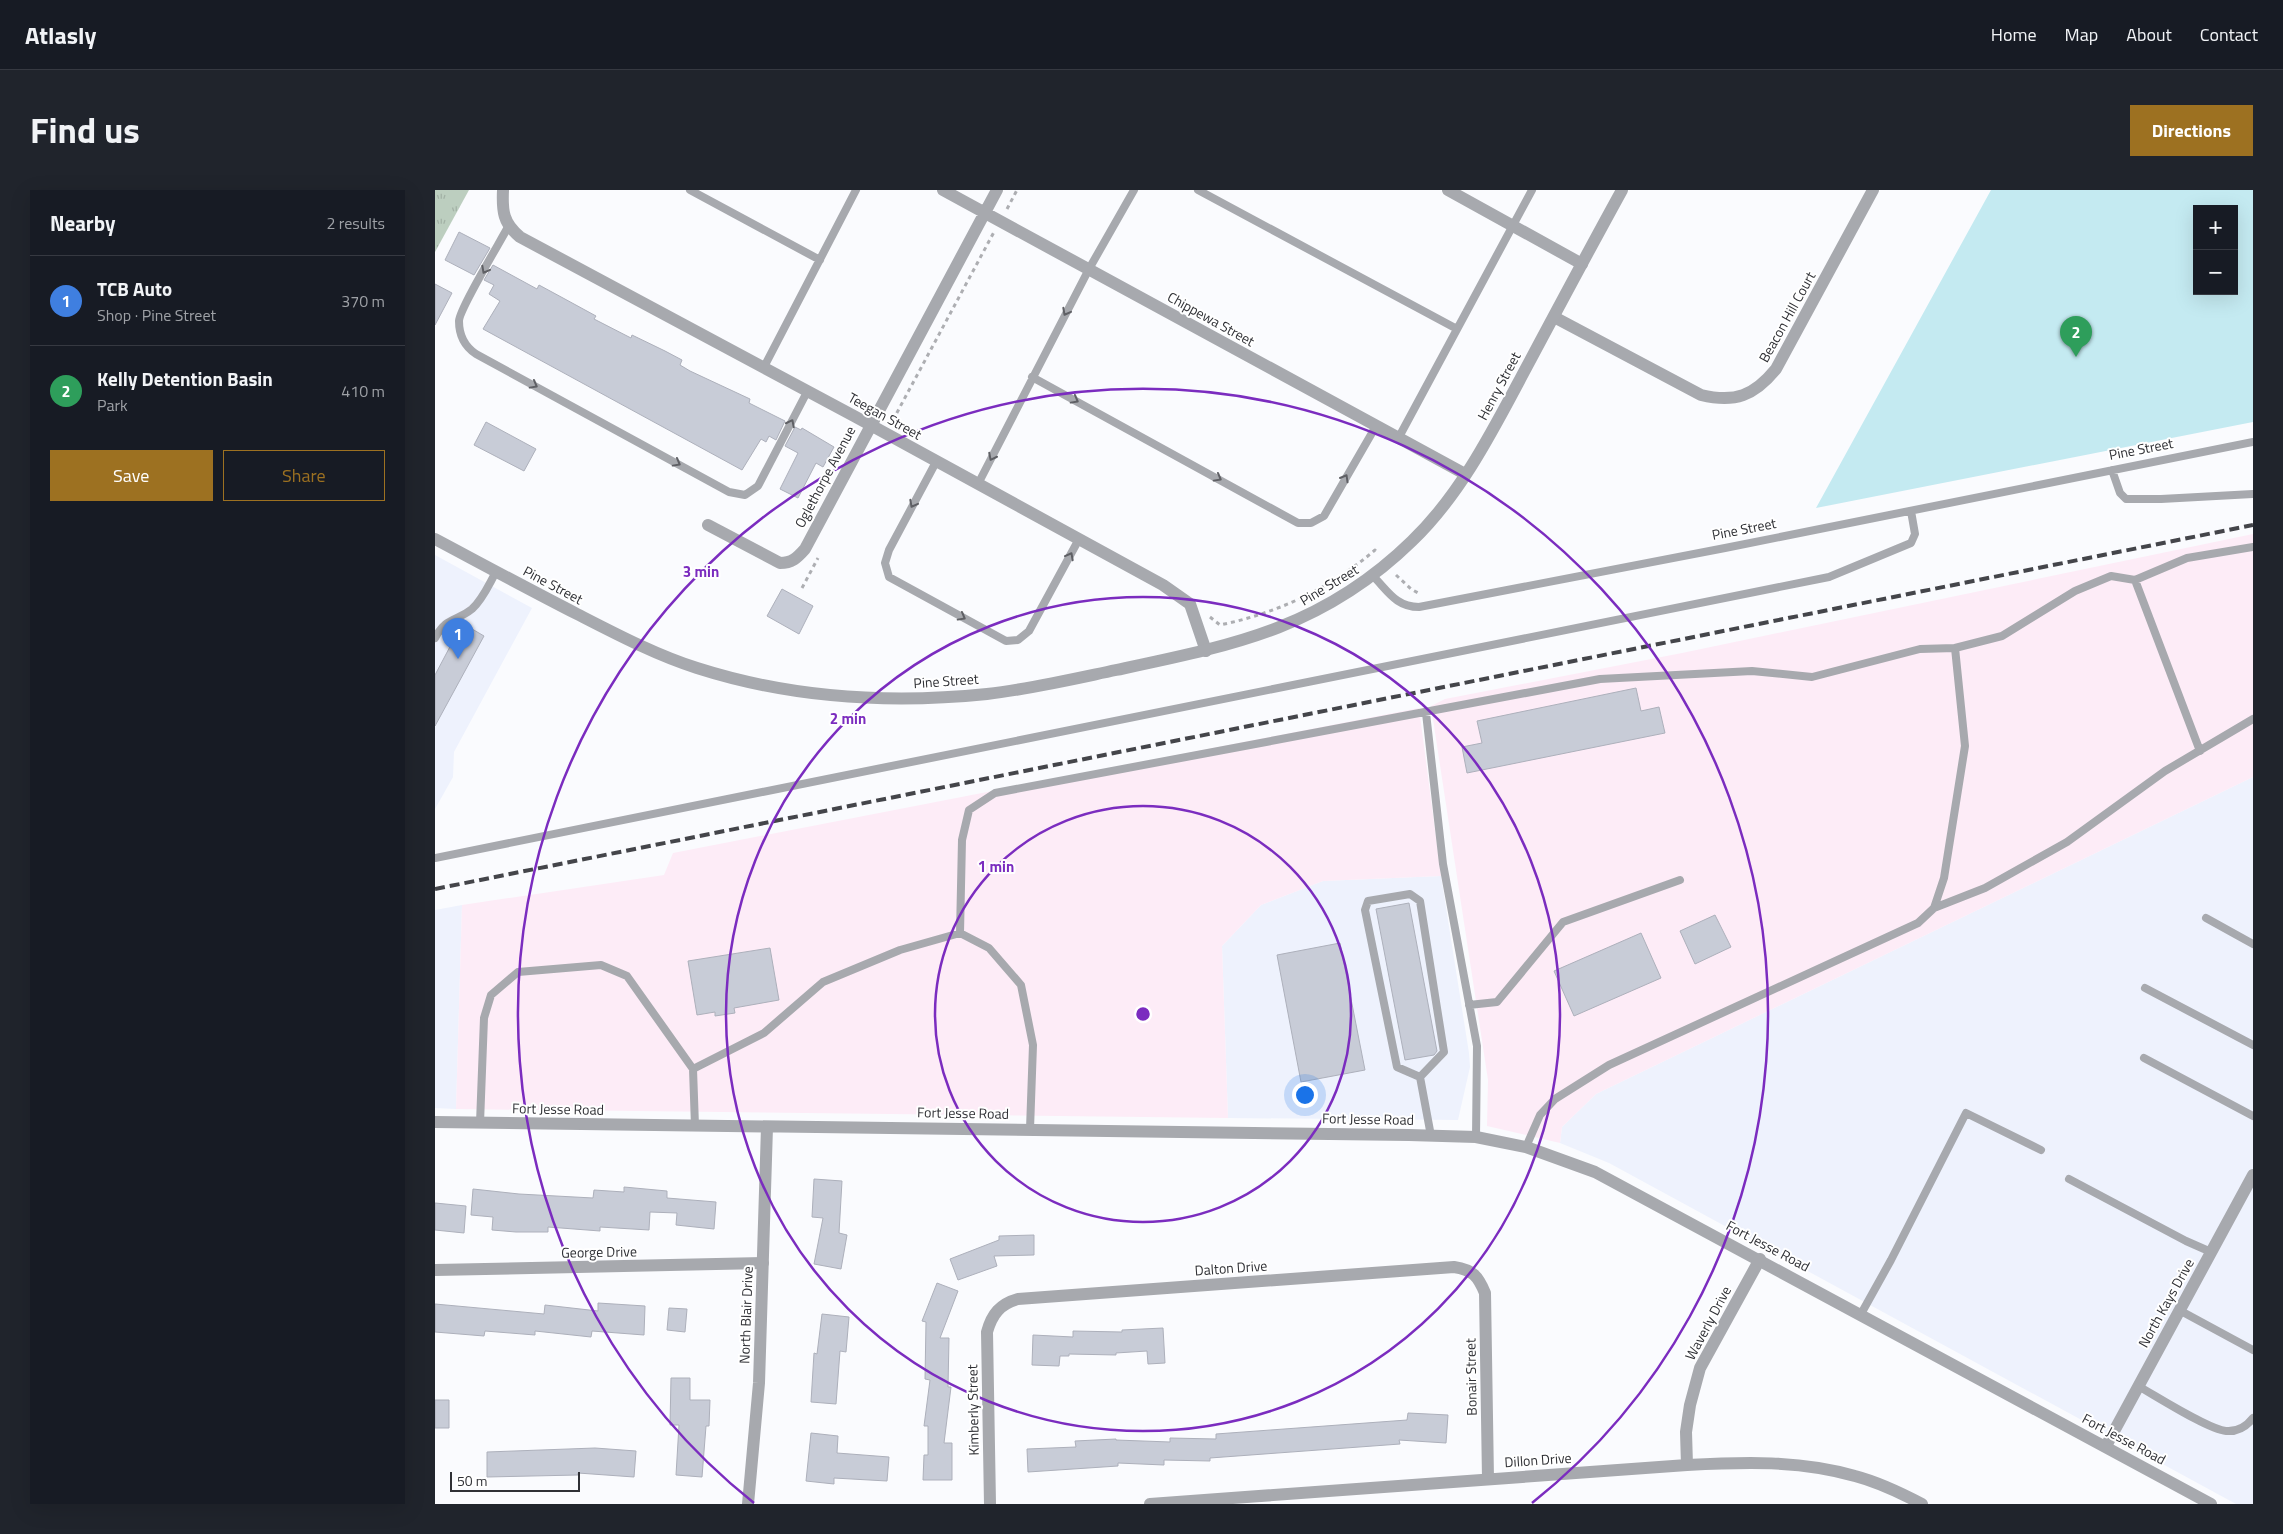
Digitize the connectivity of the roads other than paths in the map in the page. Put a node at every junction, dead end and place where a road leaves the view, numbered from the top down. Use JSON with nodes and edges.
{"nodes":[{"id":1,"x":503,"y":190,"type":"edge"},
{"id":2,"x":690,"y":190,"type":"edge"},
{"id":3,"x":856,"y":190,"type":"edge"},
{"id":4,"x":943,"y":190,"type":"edge"},
{"id":5,"x":997,"y":190,"type":"edge"},
{"id":6,"x":1134,"y":190,"type":"edge"},
{"id":7,"x":1198,"y":190,"type":"edge"},
{"id":8,"x":1448,"y":190,"type":"edge"},
{"id":9,"x":1532,"y":190,"type":"edge"},
{"id":10,"x":1622,"y":190,"type":"edge"},
{"id":11,"x":1873,"y":190,"type":"edge"},
{"id":12,"x":985,"y":213,"type":"junction"},
{"id":13,"x":1513,"y":225,"type":"junction"},
{"id":14,"x":508,"y":228,"type":"junction"},
{"id":15,"x":820,"y":260,"type":"junction"},
{"id":16,"x":1582,"y":264,"type":"junction"},
{"id":17,"x":1089,"y":269,"type":"junction"},
{"id":18,"x":1554,"y":317,"type":"junction"},
{"id":19,"x":1457,"y":329,"type":"junction"},
{"id":20,"x":764,"y":367,"type":"junction"},
{"id":21,"x":1032,"y":377,"type":"junction"},
{"id":22,"x":807,"y":392,"type":"junction"},
{"id":23,"x":870,"y":424,"type":"junction"},
{"id":24,"x":1376,"y":426,"type":"junction"},
{"id":25,"x":1399,"y":437,"type":"junction"},
{"id":26,"x":2253,"y":442,"type":"edge"},
{"id":27,"x":937,"y":462,"type":"junction"},
{"id":28,"x":2112,"y":470,"type":"junction"},
{"id":29,"x":1465,"y":474,"type":"junction"},
{"id":30,"x":978,"y":484,"type":"junction"},
{"id":31,"x":2253,"y":494,"type":"edge"},
{"id":32,"x":1911,"y":511,"type":"junction"},
{"id":33,"x":708,"y":524,"type":"dead end"},
{"id":34,"x":435,"y":539,"type":"edge"},
{"id":35,"x":1079,"y":539,"type":"junction"},
{"id":36,"x":2253,"y":547,"type":"edge"},
{"id":37,"x":496,"y":572,"type":"junction"},
{"id":38,"x":1373,"y":576,"type":"junction"},
{"id":39,"x":2135,"y":580,"type":"junction"},
{"id":40,"x":435,"y":638,"type":"edge"},
{"id":41,"x":1955,"y":648,"type":"junction"},
{"id":42,"x":1206,"y":650,"type":"junction"},
{"id":43,"x":1426,"y":712,"type":"junction"},
{"id":44,"x":2253,"y":719,"type":"edge"},
{"id":45,"x":2201,"y":751,"type":"junction"},
{"id":46,"x":435,"y":858,"type":"edge"},
{"id":47,"x":1680,"y":880,"type":"dead end"},
{"id":48,"x":1935,"y":908,"type":"junction"},
{"id":49,"x":2206,"y":918,"type":"dead end"},
{"id":50,"x":960,"y":933,"type":"junction"},
{"id":51,"x":2253,"y":944,"type":"edge"},
{"id":52,"x":2145,"y":988,"type":"dead end"},
{"id":53,"x":1469,"y":1005,"type":"junction"},
{"id":54,"x":2253,"y":1045,"type":"edge"},
{"id":55,"x":2144,"y":1058,"type":"dead end"},
{"id":56,"x":693,"y":1069,"type":"junction"},
{"id":57,"x":1420,"y":1077,"type":"junction"},
{"id":58,"x":2253,"y":1116,"type":"edge"},
{"id":59,"x":435,"y":1122,"type":"edge"},
{"id":60,"x":480,"y":1123,"type":"junction"},
{"id":61,"x":695,"y":1126,"type":"junction"},
{"id":62,"x":767,"y":1127,"type":"junction"},
{"id":63,"x":1030,"y":1129,"type":"junction"},
{"id":64,"x":1431,"y":1136,"type":"junction"},
{"id":65,"x":1475,"y":1137,"type":"junction"},
{"id":66,"x":1526,"y":1147,"type":"junction"},
{"id":67,"x":2041,"y":1150,"type":"dead end"},
{"id":68,"x":2253,"y":1175,"type":"edge"},
{"id":69,"x":2069,"y":1180,"type":"dead end"},
{"id":70,"x":2211,"y":1252,"type":"junction"},
{"id":71,"x":1760,"y":1259,"type":"junction"},
{"id":72,"x":763,"y":1263,"type":"junction"},
{"id":73,"x":435,"y":1270,"type":"edge"},
{"id":74,"x":1476,"y":1276,"type":"joint"},
{"id":75,"x":2179,"y":1310,"type":"junction"},
{"id":76,"x":1861,"y":1314,"type":"junction"},
{"id":77,"x":992,"y":1316,"type":"joint"},
{"id":78,"x":2253,"y":1350,"type":"edge"},
{"id":79,"x":2138,"y":1386,"type":"junction"},
{"id":80,"x":2253,"y":1418,"type":"edge"},
{"id":81,"x":2106,"y":1446,"type":"junction"},
{"id":82,"x":1687,"y":1465,"type":"junction"},
{"id":83,"x":1487,"y":1479,"type":"junction"},
{"id":84,"x":747,"y":1504,"type":"edge"},
{"id":85,"x":990,"y":1504,"type":"edge"},
{"id":86,"x":1150,"y":1504,"type":"edge"},
{"id":87,"x":1922,"y":1504,"type":"edge"},
{"id":88,"x":2211,"y":1504,"type":"edge"}],
"edges":[{"from":1,"to":14,"type":"street"},
{"from":2,"to":15,"type":"lane"},
{"from":3,"to":15,"type":"lane"},
{"from":4,"to":12,"type":"street","name":"Chippewa Street"},
{"from":5,"to":12,"type":"street","name":"Oglethorpe Avenue"},
{"from":6,"to":17,"type":"lane"},
{"from":7,"to":19,"type":"lane"},
{"from":8,"to":13,"type":"street"},
{"from":9,"to":13,"type":"lane"},
{"from":10,"to":16,"type":"street","name":"Henry Street"},
{"from":11,"to":18,"type":"street","name":"Beacon Hill Court"},
{"from":12,"to":17,"type":"street","name":"Chippewa Street"},
{"from":12,"to":23,"type":"street","name":"Oglethorpe Avenue"},
{"from":13,"to":16,"type":"street"},
{"from":13,"to":19,"type":"lane"},
{"from":14,"to":20,"type":"street","name":"Teegan Street"},
{"from":14,"to":22,"type":"lane","one_way":true},
{"from":15,"to":20,"type":"lane"},
{"from":16,"to":18,"type":"street","name":"Henry Street"},
{"from":17,"to":21,"type":"lane","one_way":true},
{"from":17,"to":24,"type":"street","name":"Chippewa Street"},
{"from":18,"to":29,"type":"street","name":"Henry Street"},
{"from":19,"to":25,"type":"lane"},
{"from":20,"to":22,"type":"street","name":"Teegan Street"},
{"from":21,"to":24,"type":"lane","one_way":true},
{"from":21,"to":30,"type":"lane","one_way":true},
{"from":22,"to":23,"type":"street","name":"Teegan Street"},
{"from":23,"to":27,"type":"street","name":"Teegan Street"},
{"from":23,"to":33,"type":"street","name":"Oglethorpe Avenue"},
{"from":24,"to":25,"type":"street","name":"Chippewa Street"},
{"from":25,"to":29,"type":"street","name":"Chippewa Street"},
{"from":26,"to":28,"type":"lane","name":"Pine Street"},
{"from":27,"to":30,"type":"street","name":"Teegan Street"},
{"from":27,"to":35,"type":"lane","one_way":true},
{"from":28,"to":31,"type":"lane"},
{"from":28,"to":32,"type":"lane","name":"Pine Street"},
{"from":29,"to":38,"type":"street","name":"Henry Street"},
{"from":30,"to":35,"type":"street","name":"Teegan Street"},
{"from":32,"to":38,"type":"lane","name":"Pine Street"},
{"from":32,"to":46,"type":"lane"},
{"from":34,"to":37,"type":"street","name":"Pine Street"},
{"from":35,"to":42,"type":"street","name":"Teegan Street"},
{"from":36,"to":39,"type":"lane"},
{"from":37,"to":40,"type":"lane"},
{"from":37,"to":42,"type":"street","name":"Pine Street"},
{"from":38,"to":42,"type":"street","name":"Pine Street"},
{"from":39,"to":41,"type":"lane"},
{"from":39,"to":45,"type":"lane"},
{"from":41,"to":43,"type":"lane"},
{"from":41,"to":48,"type":"lane"},
{"from":43,"to":50,"type":"lane"},
{"from":43,"to":53,"type":"lane"},
{"from":44,"to":45,"type":"lane"},
{"from":45,"to":48,"type":"lane"},
{"from":47,"to":53,"type":"lane"},
{"from":48,"to":66,"type":"lane"},
{"from":49,"to":51,"type":"lane"},
{"from":50,"to":56,"type":"lane"},
{"from":50,"to":63,"type":"lane"},
{"from":52,"to":54,"type":"lane"},
{"from":53,"to":65,"type":"lane"},
{"from":55,"to":58,"type":"lane"},
{"from":56,"to":60,"type":"lane"},
{"from":56,"to":61,"type":"lane"},
{"from":57,"to":57,"type":"lane"},
{"from":57,"to":64,"type":"lane"},
{"from":59,"to":60,"type":"street","name":"Fort Jesse Road"},
{"from":60,"to":61,"type":"street","name":"Fort Jesse Road"},
{"from":61,"to":62,"type":"street","name":"Fort Jesse Road"},
{"from":62,"to":63,"type":"street","name":"Fort Jesse Road"},
{"from":62,"to":72,"type":"street","name":"North Blair Drive"},
{"from":63,"to":64,"type":"street","name":"Fort Jesse Road"},
{"from":64,"to":65,"type":"street","name":"Fort Jesse Road"},
{"from":65,"to":66,"type":"street","name":"Fort Jesse Road"},
{"from":66,"to":71,"type":"street","name":"Fort Jesse Road"},
{"from":67,"to":76,"type":"lane"},
{"from":68,"to":70,"type":"street","name":"North Kays Drive"},
{"from":69,"to":70,"type":"lane"},
{"from":70,"to":75,"type":"street","name":"North Kays Drive"},
{"from":71,"to":76,"type":"street","name":"Fort Jesse Road"},
{"from":71,"to":82,"type":"street","name":"Waverly Drive"},
{"from":72,"to":73,"type":"street","name":"George Drive"},
{"from":72,"to":84,"type":"street","name":"North Blair Drive"},
{"from":74,"to":77,"type":"street","name":"Dalton Drive"},
{"from":74,"to":83,"type":"street","name":"Bonair Street"},
{"from":75,"to":78,"type":"lane"},
{"from":75,"to":79,"type":"street","name":"North Kays Drive"},
{"from":76,"to":81,"type":"street","name":"Fort Jesse Road"},
{"from":77,"to":85,"type":"street","name":"Kimberly Street"},
{"from":79,"to":80,"type":"lane"},
{"from":79,"to":81,"type":"street","name":"North Kays Drive"},
{"from":81,"to":88,"type":"street","name":"Fort Jesse Road"},
{"from":82,"to":83,"type":"street","name":"Dillon Drive"},
{"from":82,"to":87,"type":"street","name":"Dillon Drive"},
{"from":83,"to":86,"type":"street","name":"Dillon Drive"}]}
